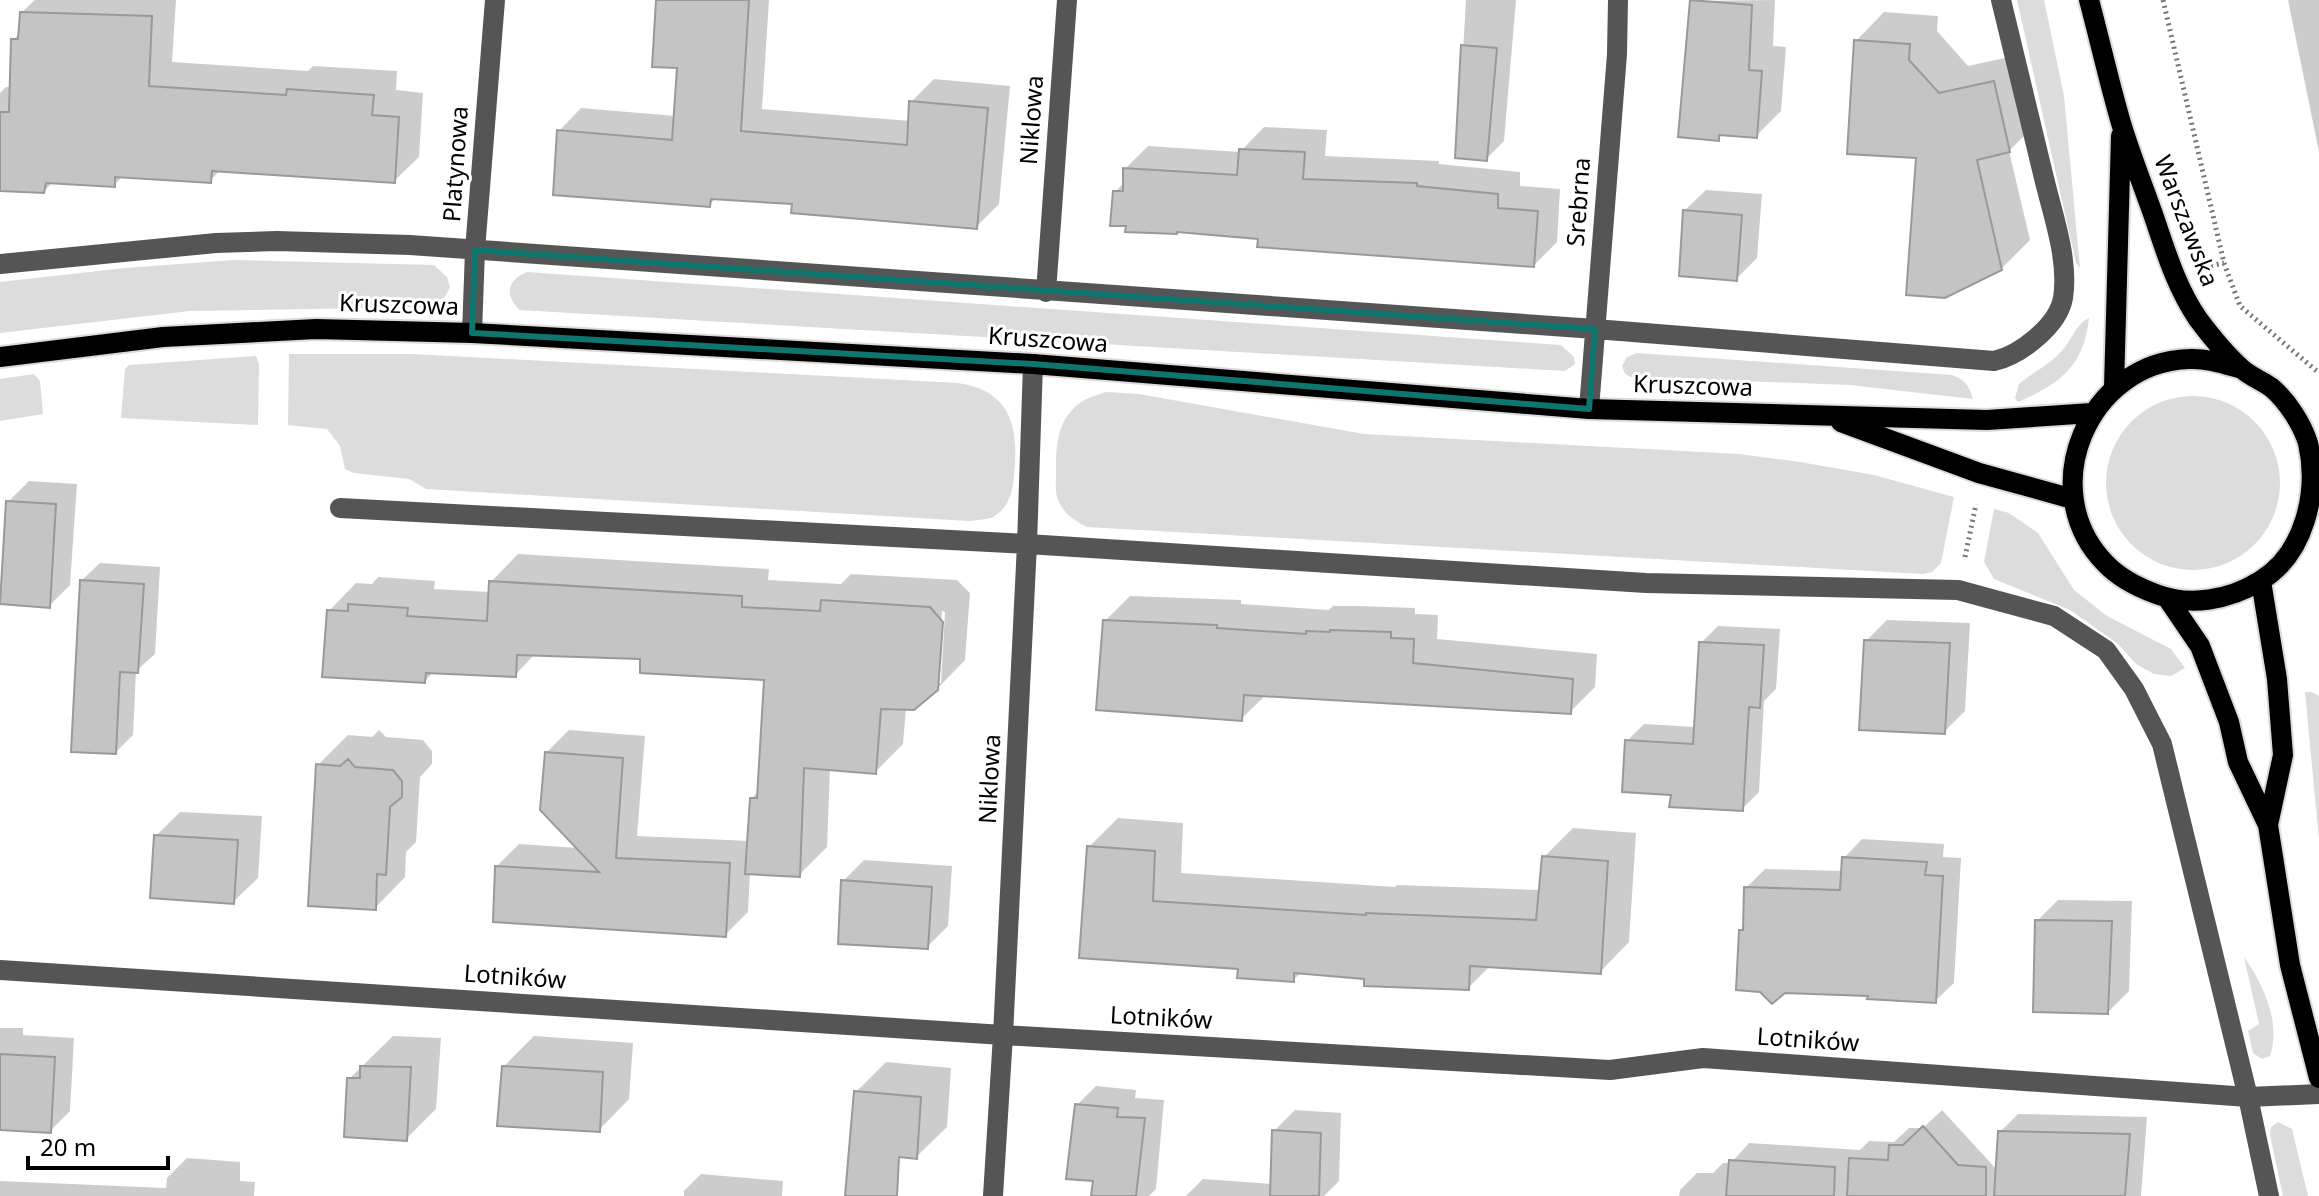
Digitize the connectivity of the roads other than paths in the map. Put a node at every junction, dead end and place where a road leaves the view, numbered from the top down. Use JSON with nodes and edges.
{"nodes":[{"id":1,"x":495,"y":0,"type":"edge"},
{"id":2,"x":1067,"y":0,"type":"edge"},
{"id":3,"x":1618,"y":0,"type":"edge"},
{"id":4,"x":2001,"y":0,"type":"edge"},
{"id":5,"x":2089,"y":0,"type":"edge"},
{"id":6,"x":2121,"y":124,"type":"junction"},
{"id":7,"x":475,"y":250,"type":"junction"},
{"id":8,"x":0,"y":264,"type":"edge"},
{"id":9,"x":1046,"y":292,"type":"junction"},
{"id":10,"x":1595,"y":329,"type":"junction"},
{"id":11,"x":472,"y":333,"type":"junction"},
{"id":12,"x":0,"y":357,"type":"edge"},
{"id":13,"x":1033,"y":364,"type":"junction"},
{"id":14,"x":2242,"y":369,"type":"junction"},
{"id":15,"x":2114,"y":387,"type":"junction"},
{"id":16,"x":1589,"y":409,"type":"junction"},
{"id":17,"x":2092,"y":413,"type":"junction"},
{"id":18,"x":1826,"y":417,"type":"junction"},
{"id":19,"x":2296,"y":418,"type":"junction"},
{"id":20,"x":2319,"y":421,"type":"edge"},
{"id":21,"x":2073,"y":499,"type":"junction"},
{"id":22,"x":340,"y":508,"type":"dead end"},
{"id":23,"x":2312,"y":524,"type":"edge"},
{"id":24,"x":1027,"y":544,"type":"junction"},
{"id":25,"x":2261,"y":581,"type":"junction"},
{"id":26,"x":2168,"y":599,"type":"junction"},
{"id":27,"x":2268,"y":825,"type":"junction"},
{"id":28,"x":0,"y":970,"type":"edge"},
{"id":29,"x":1003,"y":1035,"type":"junction"},
{"id":30,"x":2319,"y":1078,"type":"edge"},
{"id":31,"x":2319,"y":1094,"type":"edge"},
{"id":32,"x":2248,"y":1097,"type":"junction"},
{"id":33,"x":993,"y":1196,"type":"edge"},
{"id":34,"x":2269,"y":1196,"type":"edge"}],
"edges":[{"from":1,"to":7,"type":"street","name":"Platynowa"},
{"from":2,"to":9,"type":"street","name":"Niklowa"},
{"from":3,"to":10,"type":"street","name":"Srebrna"},
{"from":4,"to":10,"type":"street"},
{"from":5,"to":6,"type":"main road","name":"Warszawska"},
{"from":6,"to":14,"type":"main road","name":"Warszawska"},
{"from":6,"to":15,"type":"main road","name":"Warszawska"},
{"from":7,"to":8,"type":"street"},
{"from":7,"to":9,"type":"street"},
{"from":7,"to":11,"type":"street","name":"Platynowa"},
{"from":9,"to":10,"type":"street"},
{"from":10,"to":16,"type":"street","name":"Srebrna"},
{"from":11,"to":12,"type":"main road","name":"Kruszcowa"},
{"from":11,"to":13,"type":"main road","name":"Kruszcowa"},
{"from":13,"to":16,"type":"main road","name":"Kruszcowa"},
{"from":13,"to":24,"type":"street","name":"Niklowa"},
{"from":14,"to":15,"type":"main road"},
{"from":14,"to":19,"type":"main road"},
{"from":15,"to":17,"type":"main road"},
{"from":16,"to":18,"type":"main road","name":"Kruszcowa"},
{"from":17,"to":18,"type":"main road","name":"Kruszcowa"},
{"from":17,"to":21,"type":"main road"},
{"from":18,"to":21,"type":"main road"},
{"from":19,"to":20,"type":"main road"},
{"from":19,"to":23,"type":"main road"},
{"from":21,"to":26,"type":"main road"},
{"from":22,"to":24,"type":"street"},
{"from":23,"to":25,"type":"main road"},
{"from":24,"to":29,"type":"street","name":"Niklowa"},
{"from":24,"to":32,"type":"street"},
{"from":25,"to":26,"type":"main road"},
{"from":25,"to":27,"type":"main road"},
{"from":26,"to":27,"type":"main road"},
{"from":27,"to":30,"type":"main road"},
{"from":28,"to":29,"type":"street","name":"Lotników"},
{"from":29,"to":32,"type":"street","name":"Lotników"},
{"from":29,"to":33,"type":"street","name":"Niklowa"},
{"from":31,"to":32,"type":"street","name":"Lotników"},
{"from":32,"to":34,"type":"street"}]}
